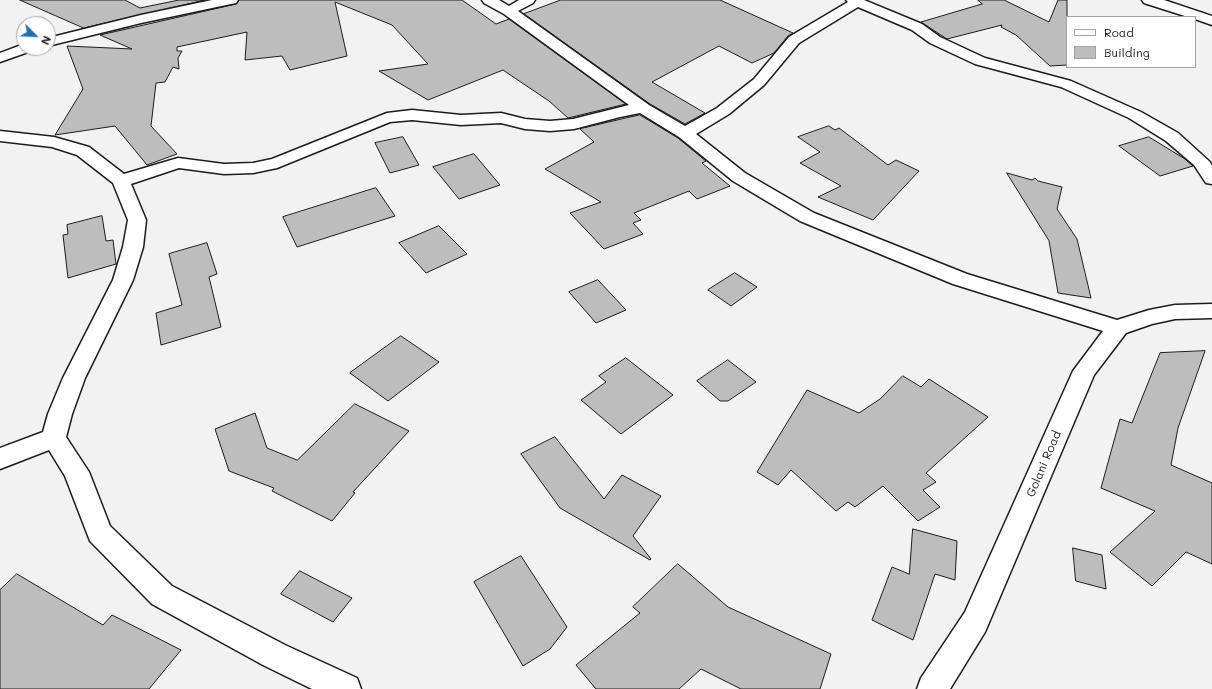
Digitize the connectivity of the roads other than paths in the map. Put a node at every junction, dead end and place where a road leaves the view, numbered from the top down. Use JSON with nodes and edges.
{"nodes":[{"id":1,"x":231,"y":0,"type":"edge"},
{"id":2,"x":489,"y":0,"type":"edge"},
{"id":3,"x":528,"y":0,"type":"edge"},
{"id":4,"x":1149,"y":0,"type":"edge"},
{"id":5,"x":855,"y":1,"type":"edge"},
{"id":6,"x":510,"y":11,"type":"junction"},
{"id":7,"x":1212,"y":21,"type":"edge"},
{"id":8,"x":56,"y":40,"type":"edge"},
{"id":9,"x":16,"y":51,"type":"edge"},
{"id":10,"x":0,"y":58,"type":"edge"},
{"id":11,"x":643,"y":108,"type":"junction"},
{"id":12,"x":685,"y":134,"type":"junction"},
{"id":13,"x":0,"y":136,"type":"edge"},
{"id":14,"x":1212,"y":179,"type":"edge"},
{"id":15,"x":121,"y":181,"type":"junction"},
{"id":16,"x":1212,"y":311,"type":"edge"},
{"id":17,"x":1118,"y":328,"type":"junction"},
{"id":18,"x":54,"y":438,"type":"junction"},
{"id":19,"x":0,"y":459,"type":"edge"},
{"id":20,"x":346,"y":689,"type":"edge"},
{"id":21,"x":932,"y":689,"type":"edge"}],
"edges":[{"from":1,"to":8,"type":"street"},
{"from":2,"to":6,"type":"street"},
{"from":3,"to":6,"type":"street"},
{"from":4,"to":7,"type":"street"},
{"from":5,"to":12,"type":"street"},
{"from":5,"to":14,"type":"street"},
{"from":6,"to":11,"type":"street"},
{"from":9,"to":10,"type":"street"},
{"from":11,"to":12,"type":"street"},
{"from":11,"to":15,"type":"street"},
{"from":12,"to":17,"type":"street"},
{"from":13,"to":15,"type":"street"},
{"from":15,"to":18,"type":"street"},
{"from":16,"to":17,"type":"street"},
{"from":17,"to":21,"type":"street","name":"Golani Road"},
{"from":18,"to":19,"type":"street"},
{"from":18,"to":20,"type":"street"}]}
